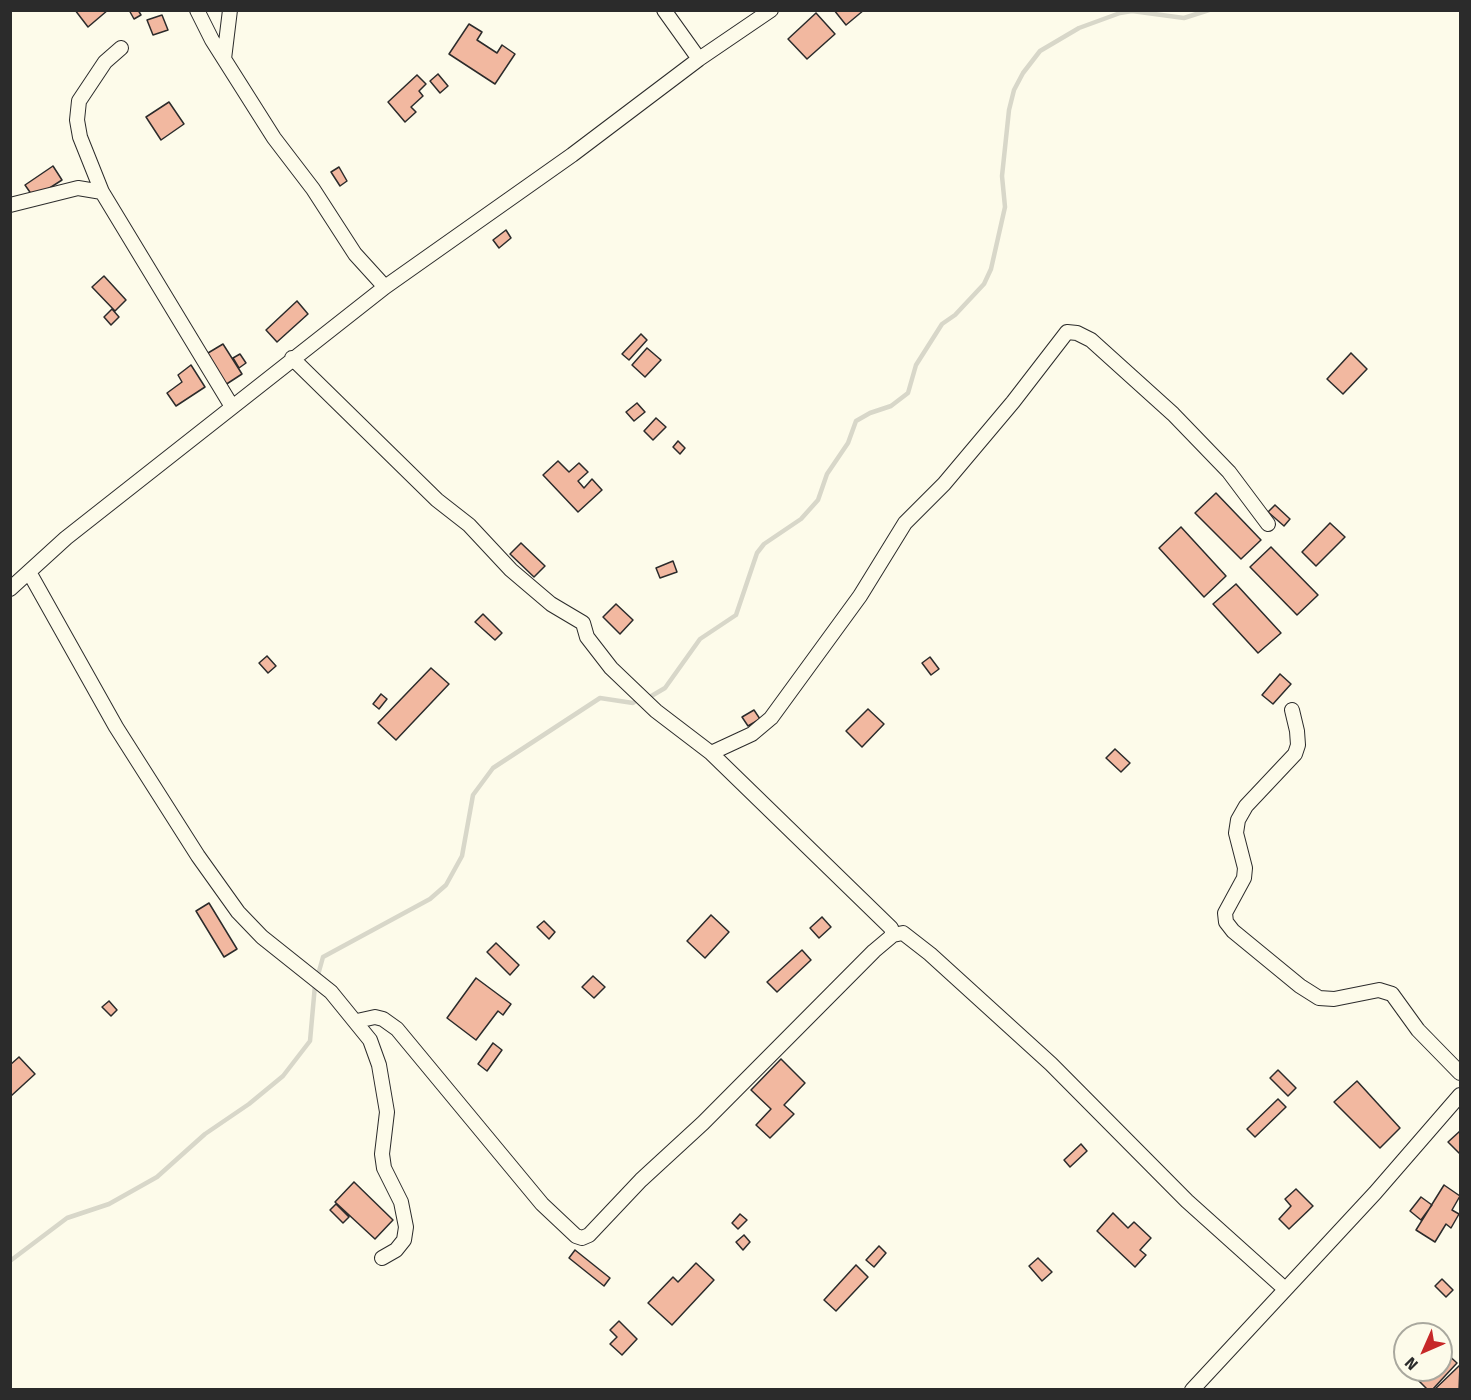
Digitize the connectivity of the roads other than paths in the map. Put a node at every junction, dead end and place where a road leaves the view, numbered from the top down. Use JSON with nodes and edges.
{"nodes":[{"id":1,"x":197,"y":10,"type":"edge"},
{"id":2,"x":230,"y":10,"type":"edge"},
{"id":3,"x":664,"y":10,"type":"edge"},
{"id":4,"x":771,"y":10,"type":"edge"},
{"id":5,"x":121,"y":48,"type":"dead end"},
{"id":6,"x":224,"y":59,"type":"junction"},
{"id":7,"x":699,"y":59,"type":"junction"},
{"id":8,"x":102,"y":192,"type":"junction"},
{"id":9,"x":10,"y":205,"type":"edge"},
{"id":10,"x":384,"y":287,"type":"junction"},
{"id":11,"x":292,"y":358,"type":"junction"},
{"id":12,"x":231,"y":405,"type":"junction"},
{"id":13,"x":1268,"y":524,"type":"dead end"},
{"id":14,"x":29,"y":572,"type":"junction"},
{"id":15,"x":10,"y":589,"type":"edge"},
{"id":16,"x":1292,"y":710,"type":"dead end"},
{"id":17,"x":711,"y":753,"type":"junction"},
{"id":18,"x":892,"y":935,"type":"junction"},
{"id":19,"x":357,"y":1021,"type":"junction"},
{"id":20,"x":1461,"y":1074,"type":"edge"},
{"id":21,"x":1461,"y":1095,"type":"edge"},
{"id":22,"x":382,"y":1258,"type":"dead end"},
{"id":23,"x":1285,"y":1289,"type":"junction"},
{"id":24,"x":1192,"y":1389,"type":"edge"}],
"edges":[{"from":1,"to":6,"type":"street"},
{"from":2,"to":6,"type":"street"},
{"from":3,"to":7,"type":"street"},
{"from":4,"to":7,"type":"street"},
{"from":5,"to":8,"type":"street"},
{"from":6,"to":10,"type":"street"},
{"from":7,"to":10,"type":"street"},
{"from":8,"to":9,"type":"street"},
{"from":8,"to":12,"type":"street"},
{"from":10,"to":11,"type":"street"},
{"from":11,"to":12,"type":"street"},
{"from":11,"to":17,"type":"street"},
{"from":12,"to":14,"type":"street"},
{"from":13,"to":17,"type":"street"},
{"from":14,"to":15,"type":"street"},
{"from":14,"to":19,"type":"street"},
{"from":16,"to":20,"type":"street"},
{"from":17,"to":18,"type":"street"},
{"from":18,"to":19,"type":"street"},
{"from":18,"to":23,"type":"street"},
{"from":19,"to":22,"type":"street"},
{"from":21,"to":23,"type":"street"},
{"from":23,"to":24,"type":"street"}]}
